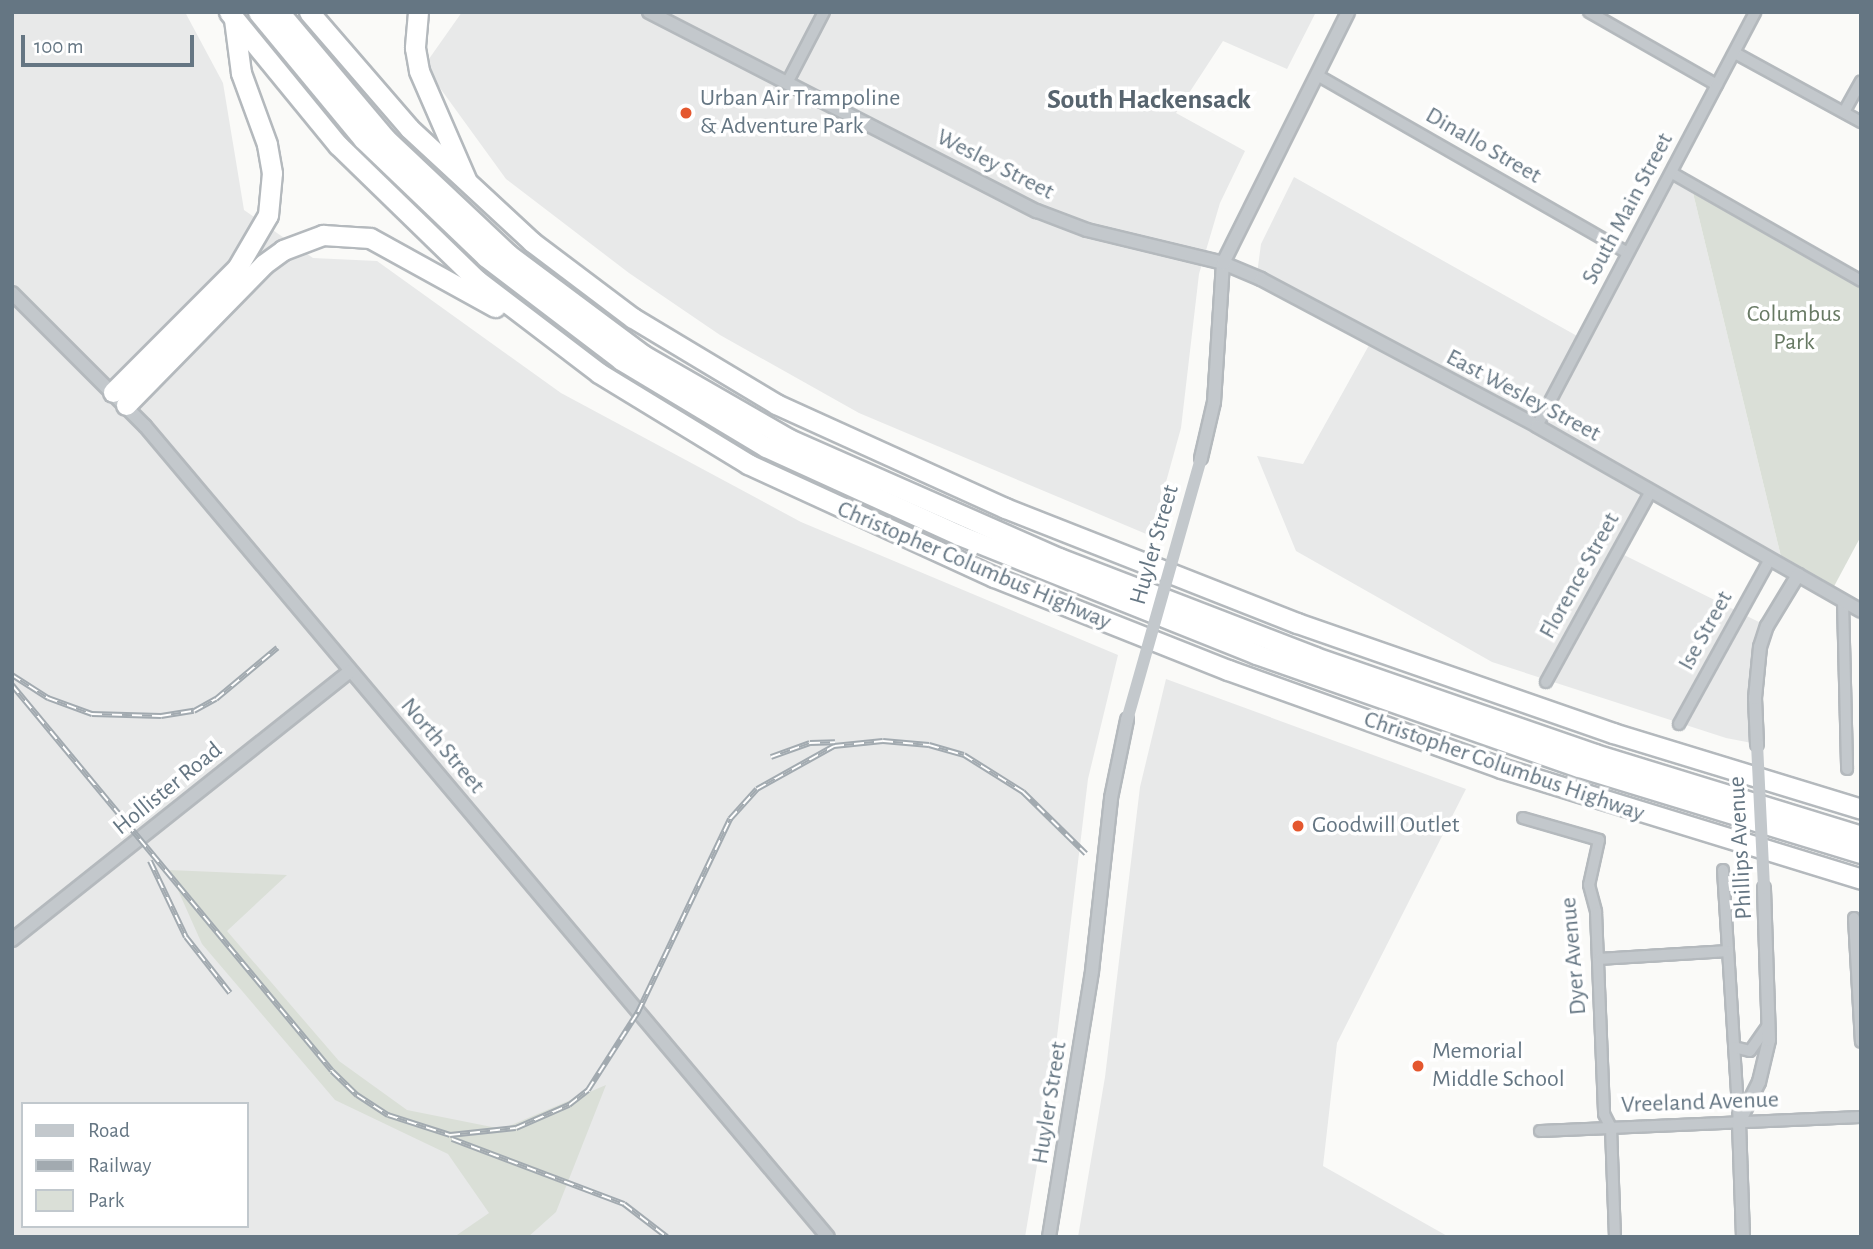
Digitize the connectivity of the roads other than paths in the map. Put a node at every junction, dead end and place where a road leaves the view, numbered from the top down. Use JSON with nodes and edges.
{"nodes":[{"id":1,"x":258,"y":12,"type":"edge"},
{"id":2,"x":279,"y":12,"type":"edge"},
{"id":3,"x":309,"y":12,"type":"edge"},
{"id":4,"x":418,"y":12,"type":"edge"},
{"id":5,"x":649,"y":12,"type":"edge"},
{"id":6,"x":824,"y":12,"type":"edge"},
{"id":7,"x":1348,"y":12,"type":"edge"},
{"id":8,"x":1589,"y":12,"type":"edge"},
{"id":9,"x":1755,"y":12,"type":"edge"},
{"id":10,"x":232,"y":15,"type":"edge"},
{"id":11,"x":1734,"y":53,"type":"junction"},
{"id":12,"x":1317,"y":75,"type":"junction"},
{"id":13,"x":1861,"y":81,"type":"edge"},
{"id":14,"x":787,"y":83,"type":"junction"},
{"id":15,"x":1717,"y":86,"type":"junction"},
{"id":16,"x":1844,"y":112,"type":"junction"},
{"id":17,"x":1861,"y":122,"type":"edge"},
{"id":18,"x":1672,"y":173,"type":"junction"},
{"id":19,"x":471,"y":189,"type":"junction"},
{"id":20,"x":1628,"y":253,"type":"junction"},
{"id":21,"x":1223,"y":263,"type":"junction"},
{"id":22,"x":1861,"y":281,"type":"edge"},
{"id":23,"x":12,"y":293,"type":"edge"},
{"id":24,"x":553,"y":340,"type":"junction"},
{"id":25,"x":120,"y":399,"type":"junction"},
{"id":26,"x":1537,"y":426,"type":"junction"},
{"id":27,"x":1651,"y":491,"type":"junction"},
{"id":28,"x":1770,"y":559,"type":"junction"},
{"id":29,"x":1798,"y":575,"type":"junction"},
{"id":30,"x":1843,"y":601,"type":"junction"},
{"id":31,"x":1861,"y":611,"type":"edge"},
{"id":32,"x":350,"y":671,"type":"junction"},
{"id":33,"x":1546,"y":682,"type":"dead end"},
{"id":34,"x":1679,"y":724,"type":"dead end"},
{"id":35,"x":1847,"y":769,"type":"dead end"},
{"id":36,"x":1811,"y":794,"type":"junction"},
{"id":37,"x":1861,"y":799,"type":"edge"},
{"id":38,"x":1861,"y":809,"type":"edge"},
{"id":39,"x":1523,"y":818,"type":"dead end"},
{"id":40,"x":1861,"y":836,"type":"edge"},
{"id":41,"x":1861,"y":853,"type":"edge"},
{"id":42,"x":1723,"y":870,"type":"dead end"},
{"id":43,"x":1861,"y":879,"type":"edge"},
{"id":44,"x":1854,"y":918,"type":"dead end"},
{"id":45,"x":12,"y":940,"type":"edge"},
{"id":46,"x":1728,"y":951,"type":"junction"},
{"id":47,"x":1599,"y":959,"type":"junction"},
{"id":48,"x":1770,"y":1021,"type":"junction"},
{"id":49,"x":1861,"y":1042,"type":"edge"},
{"id":50,"x":1734,"y":1047,"type":"junction"},
{"id":51,"x":1861,"y":1117,"type":"edge"},
{"id":52,"x":1739,"y":1122,"type":"junction"},
{"id":53,"x":1611,"y":1128,"type":"junction"},
{"id":54,"x":1540,"y":1131,"type":"dead end"},
{"id":55,"x":828,"y":1237,"type":"edge"},
{"id":56,"x":1049,"y":1237,"type":"edge"},
{"id":57,"x":1615,"y":1237,"type":"edge"},
{"id":58,"x":1743,"y":1237,"type":"edge"}],
"edges":[{"from":1,"to":41,"type":"highway","name":"Christopher Columbus Highway"},
{"from":2,"to":40,"type":"highway","name":"Christopher Columbus Highway"},
{"from":3,"to":19,"type":"highway"},
{"from":4,"to":19,"type":"highway"},
{"from":5,"to":14,"type":"street","name":"Wesley Street"},
{"from":6,"to":14,"type":"street"},
{"from":7,"to":12,"type":"street","name":"Huyler Street"},
{"from":8,"to":15,"type":"street"},
{"from":9,"to":11,"type":"street","name":"South Main Street"},
{"from":10,"to":24,"type":"highway","name":"Christopher Columbus Highway"},
{"from":10,"to":25,"type":"highway"},
{"from":11,"to":15,"type":"street","name":"South Main Street"},
{"from":11,"to":16,"type":"street"},
{"from":12,"to":20,"type":"street","name":"Dinallo Street"},
{"from":12,"to":21,"type":"street","name":"Huyler Street"},
{"from":13,"to":16,"type":"street"},
{"from":14,"to":21,"type":"street","name":"Wesley Street"},
{"from":15,"to":18,"type":"street","name":"South Main Street"},
{"from":16,"to":17,"type":"street"},
{"from":18,"to":20,"type":"street","name":"South Main Street"},
{"from":18,"to":22,"type":"street"},
{"from":19,"to":36,"type":"highway"},
{"from":20,"to":26,"type":"street","name":"South Main Street"},
{"from":21,"to":26,"type":"street","name":"East Wesley Street"},
{"from":21,"to":56,"type":"street","name":"Huyler Street","bridge":true},
{"from":23,"to":25,"type":"street","name":"North Street"},
{"from":24,"to":25,"type":"highway"},
{"from":24,"to":43,"type":"highway","name":"Christopher Columbus Highway"},
{"from":25,"to":32,"type":"street","name":"North Street"},
{"from":26,"to":27,"type":"street","name":"East Wesley Street"},
{"from":27,"to":28,"type":"street","name":"East Wesley Street"},
{"from":27,"to":33,"type":"street","name":"Florence Street"},
{"from":28,"to":29,"type":"street","name":"East Wesley Street"},
{"from":28,"to":34,"type":"street","name":"Ise Street"},
{"from":29,"to":30,"type":"street","name":"East Wesley Street"},
{"from":29,"to":48,"type":"street","name":"Phillips Avenue","bridge":true},
{"from":30,"to":31,"type":"street","name":"East Wesley Street"},
{"from":30,"to":35,"type":"street"},
{"from":32,"to":45,"type":"street","name":"Hollister Road"},
{"from":32,"to":55,"type":"street","name":"North Street"},
{"from":36,"to":37,"type":"highway"},
{"from":36,"to":38,"type":"highway"},
{"from":39,"to":47,"type":"street","name":"Dyer Avenue"},
{"from":42,"to":46,"type":"street","name":"Phillips Avenue"},
{"from":44,"to":49,"type":"street"},
{"from":46,"to":47,"type":"street"},
{"from":46,"to":50,"type":"street","name":"Phillips Avenue"},
{"from":47,"to":53,"type":"street","name":"Dyer Avenue"},
{"from":48,"to":50,"type":"street"},
{"from":48,"to":52,"type":"street","name":"Phillips Avenue"},
{"from":50,"to":52,"type":"street","name":"Phillips Avenue"},
{"from":51,"to":52,"type":"street","name":"Vreeland Avenue"},
{"from":52,"to":53,"type":"street","name":"Vreeland Avenue"},
{"from":52,"to":58,"type":"street","name":"Phillips Avenue"},
{"from":53,"to":54,"type":"street","name":"Vreeland Avenue"},
{"from":53,"to":57,"type":"street","name":"Dyer Avenue"}]}
